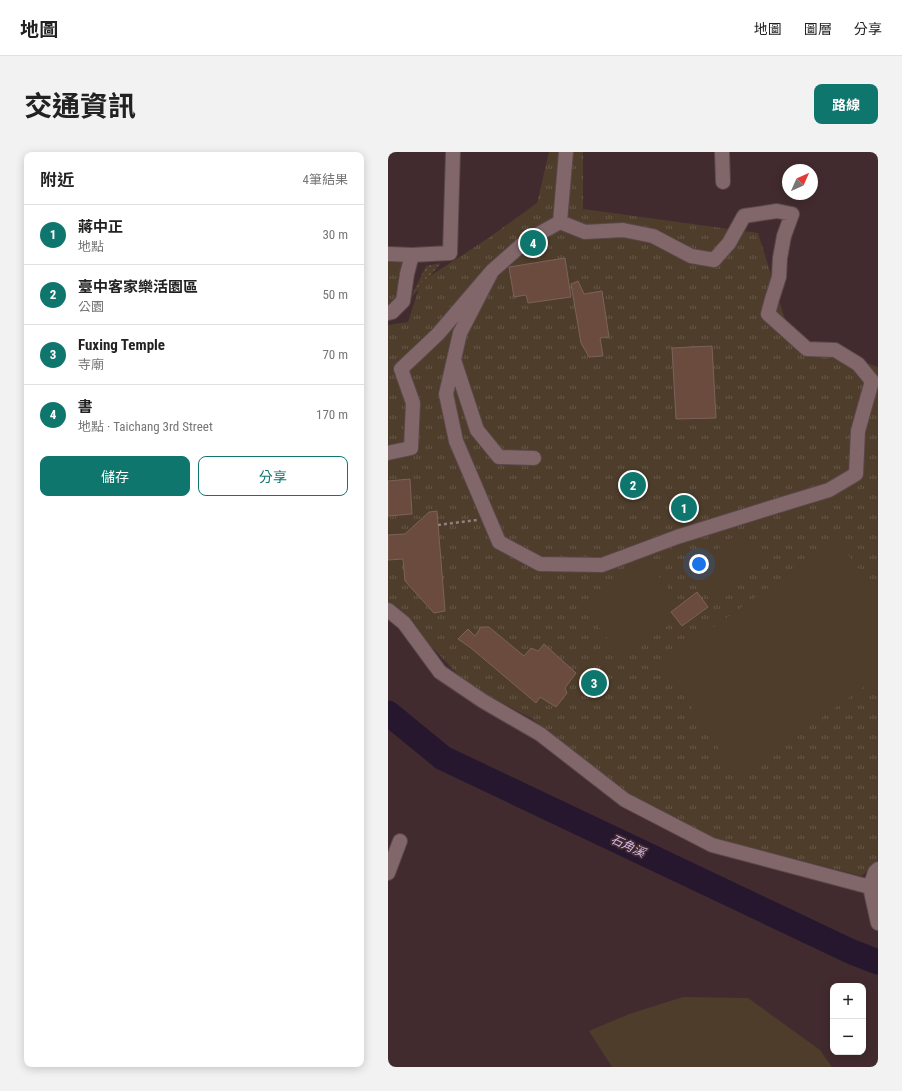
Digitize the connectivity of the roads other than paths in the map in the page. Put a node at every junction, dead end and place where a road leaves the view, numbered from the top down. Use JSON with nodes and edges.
{"nodes":[{"id":1,"x":452,"y":152,"type":"edge"},
{"id":2,"x":566,"y":152,"type":"edge"},
{"id":3,"x":722,"y":152,"type":"edge"},
{"id":4,"x":722,"y":182,"type":"dead end"},
{"id":5,"x":560,"y":222,"type":"junction"},
{"id":6,"x":388,"y":254,"type":"edge"},
{"id":7,"x":412,"y":254,"type":"junction"},
{"id":8,"x":492,"y":271,"type":"junction"},
{"id":9,"x":388,"y":313,"type":"edge"},
{"id":10,"x":454,"y":360,"type":"junction"},
{"id":11,"x":388,"y":452,"type":"edge"},
{"id":12,"x":534,"y":458,"type":"dead end"},
{"id":13,"x":388,"y":610,"type":"edge"},
{"id":14,"x":400,"y":841,"type":"dead end"},
{"id":15,"x":878,"y":869,"type":"edge"},
{"id":16,"x":388,"y":873,"type":"edge"},
{"id":17,"x":875,"y":889,"type":"edge"},
{"id":18,"x":878,"y":923,"type":"edge"}],
"edges":[{"from":1,"to":7,"type":"street"},
{"from":2,"to":5,"type":"street"},
{"from":3,"to":4,"type":"street"},
{"from":5,"to":8,"type":"street"},
{"from":5,"to":10,"type":"street"},
{"from":6,"to":7,"type":"street"},
{"from":7,"to":9,"type":"street"},
{"from":8,"to":10,"type":"street"},
{"from":8,"to":11,"type":"street"},
{"from":10,"to":12,"type":"street"},
{"from":13,"to":17,"type":"street"},
{"from":14,"to":16,"type":"street"},
{"from":15,"to":17,"type":"street"},
{"from":17,"to":18,"type":"street"}]}
